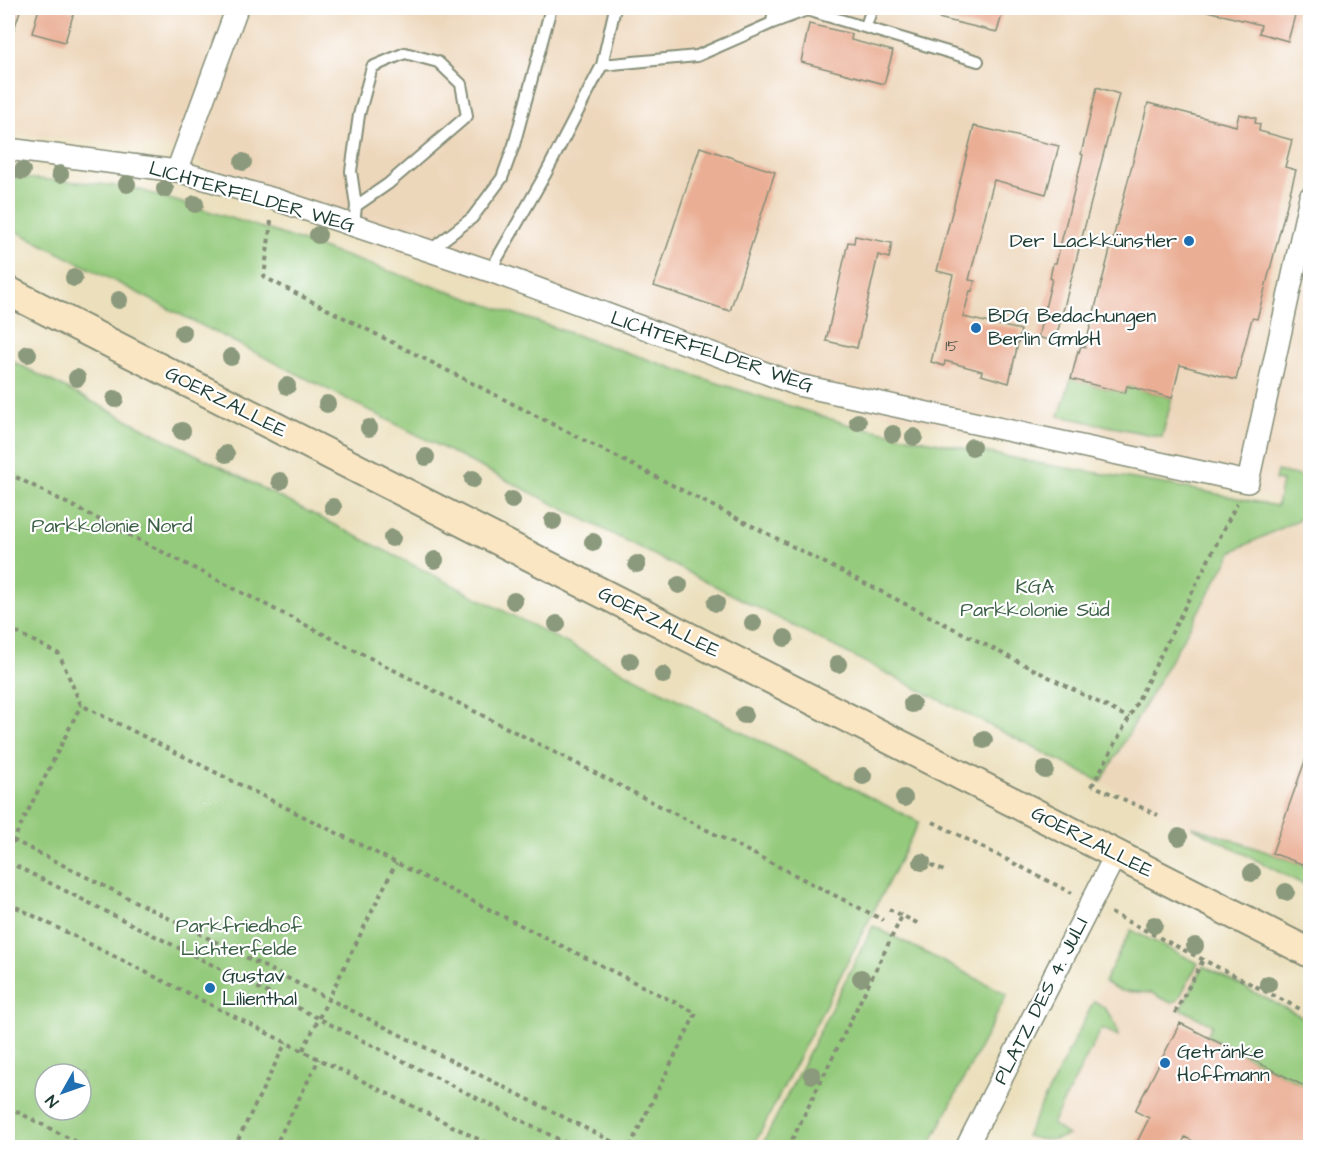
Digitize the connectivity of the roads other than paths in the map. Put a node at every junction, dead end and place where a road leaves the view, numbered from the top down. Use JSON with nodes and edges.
{"nodes":[{"id":1,"x":237,"y":8,"type":"edge"},
{"id":2,"x":551,"y":8,"type":"edge"},
{"id":3,"x":615,"y":8,"type":"edge"},
{"id":4,"x":774,"y":8,"type":"edge"},
{"id":5,"x":872,"y":8,"type":"edge"},
{"id":6,"x":772,"y":23,"type":"junction"},
{"id":7,"x":867,"y":26,"type":"junction"},
{"id":8,"x":978,"y":61,"type":"dead end"},
{"id":9,"x":602,"y":65,"type":"junction"},
{"id":10,"x":8,"y":149,"type":"edge"},
{"id":11,"x":177,"y":171,"type":"junction"},
{"id":12,"x":1311,"y":197,"type":"edge"},
{"id":13,"x":355,"y":216,"type":"junction"},
{"id":14,"x":429,"y":251,"type":"junction"},
{"id":15,"x":490,"y":271,"type":"junction"},
{"id":16,"x":8,"y":291,"type":"edge"},
{"id":17,"x":1116,"y":854,"type":"junction"},
{"id":18,"x":1311,"y":953,"type":"edge"},
{"id":19,"x":966,"y":1148,"type":"edge"}],
"edges":[{"from":1,"to":11,"type":"street"},
{"from":2,"to":14,"type":"lane"},
{"from":3,"to":9,"type":"lane"},
{"from":4,"to":6,"type":"lane"},
{"from":5,"to":7,"type":"lane"},
{"from":6,"to":7,"type":"lane"},
{"from":6,"to":9,"type":"lane"},
{"from":7,"to":8,"type":"lane"},
{"from":9,"to":15,"type":"lane"},
{"from":10,"to":11,"type":"street","name":"LICHTERFELDER WEG"},
{"from":11,"to":13,"type":"street","name":"LICHTERFELDER WEG"},
{"from":12,"to":15,"type":"street","name":"LICHTERFELDER WEG"},
{"from":13,"to":13,"type":"lane"},
{"from":13,"to":14,"type":"street","name":"LICHTERFELDER WEG"},
{"from":14,"to":15,"type":"street","name":"LICHTERFELDER WEG"},
{"from":16,"to":17,"type":"main road","name":"GOERZALLEE"},
{"from":17,"to":18,"type":"main road","name":"GOERZALLEE"},
{"from":17,"to":19,"type":"street","name":"PLATZ DES 4. JULI"}]}
